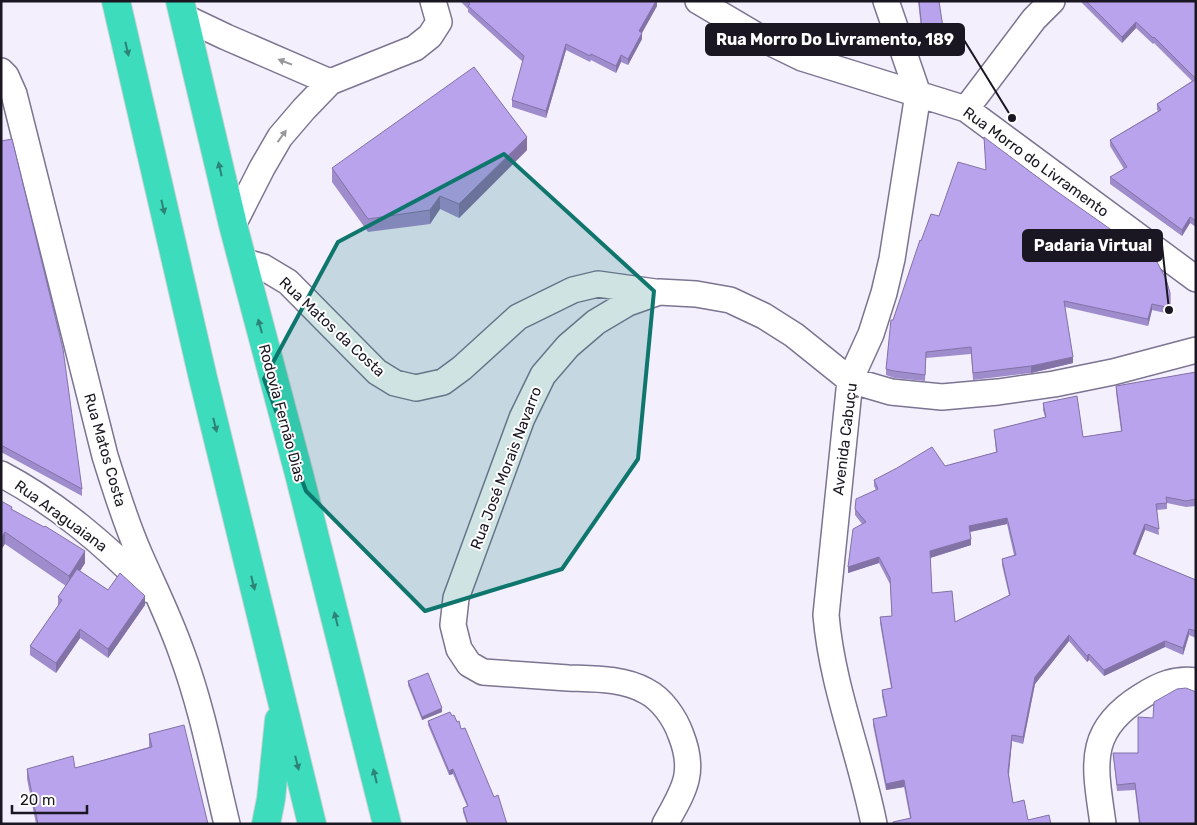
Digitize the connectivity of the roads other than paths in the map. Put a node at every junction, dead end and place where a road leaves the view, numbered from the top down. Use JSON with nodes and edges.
{"nodes":[{"id":1,"x":116,"y":1,"type":"edge"},
{"id":2,"x":432,"y":1,"type":"edge"},
{"id":3,"x":698,"y":1,"type":"edge"},
{"id":4,"x":886,"y":1,"type":"edge"},
{"id":5,"x":1052,"y":1,"type":"edge"},
{"id":6,"x":182,"y":9,"type":"edge"},
{"id":7,"x":1,"y":71,"type":"edge"},
{"id":8,"x":330,"y":82,"type":"junction"},
{"id":9,"x":918,"y":94,"type":"junction"},
{"id":10,"x":966,"y":109,"type":"junction"},
{"id":11,"x":233,"y":225,"type":"junction"},
{"id":12,"x":242,"y":261,"type":"junction"},
{"id":13,"x":1196,"y":279,"type":"edge"},
{"id":14,"x":660,"y":292,"type":"junction"},
{"id":15,"x":1196,"y":350,"type":"edge"},
{"id":16,"x":850,"y":380,"type":"junction"},
{"id":17,"x":1,"y":474,"type":"edge"},
{"id":18,"x":162,"y":603,"type":"junction"},
{"id":19,"x":1196,"y":681,"type":"edge"},
{"id":20,"x":280,"y":698,"type":"junction"},
{"id":21,"x":227,"y":824,"type":"edge"},
{"id":22,"x":266,"y":824,"type":"edge"},
{"id":23,"x":312,"y":824,"type":"edge"},
{"id":24,"x":387,"y":824,"type":"edge"},
{"id":25,"x":665,"y":824,"type":"edge"},
{"id":26,"x":874,"y":824,"type":"edge"},
{"id":27,"x":1103,"y":824,"type":"edge"}],
"edges":[{"from":1,"to":20,"type":"highway","one_way":true},
{"from":2,"to":8,"type":"street"},
{"from":3,"to":9,"type":"street","name":"Rua Morro do Livramento"},
{"from":4,"to":9,"type":"street","name":"Avenida Cabuçu"},
{"from":5,"to":10,"type":"street"},
{"from":8,"to":6,"type":"street","one_way":true},
{"from":11,"to":6,"type":"highway","name":"Rodovia Fernão Dias","one_way":true},
{"from":7,"to":18,"type":"street","name":"Rua Matos Costa"},
{"from":11,"to":8,"type":"street","one_way":true},
{"from":9,"to":10,"type":"street","name":"Rua Morro do Livramento"},
{"from":9,"to":16,"type":"street","name":"Avenida Cabuçu"},
{"from":10,"to":13,"type":"street","name":"Rua Morro do Livramento"},
{"from":11,"to":12,"type":"highway","name":"Rodovia Fernão Dias"},
{"from":12,"to":14,"type":"street","name":"Rua Matos da Costa"},
{"from":24,"to":12,"type":"highway","name":"Rodovia Fernão Dias","one_way":true},
{"from":14,"to":16,"type":"street","name":"Rua José Morais Navarro"},
{"from":14,"to":25,"type":"street","name":"Rua José Morais Navarro"},
{"from":15,"to":16,"type":"street","name":"Rua José Morais Navarro"},
{"from":16,"to":26,"type":"street","name":"Avenida Cabuçu"},
{"from":17,"to":18,"type":"street","name":"Rua Araguaiana"},
{"from":18,"to":21,"type":"street","name":"Rua Matos Costa"},
{"from":19,"to":27,"type":"street"},
{"from":20,"to":22,"type":"highway"},
{"from":20,"to":23,"type":"highway","one_way":true}]}
